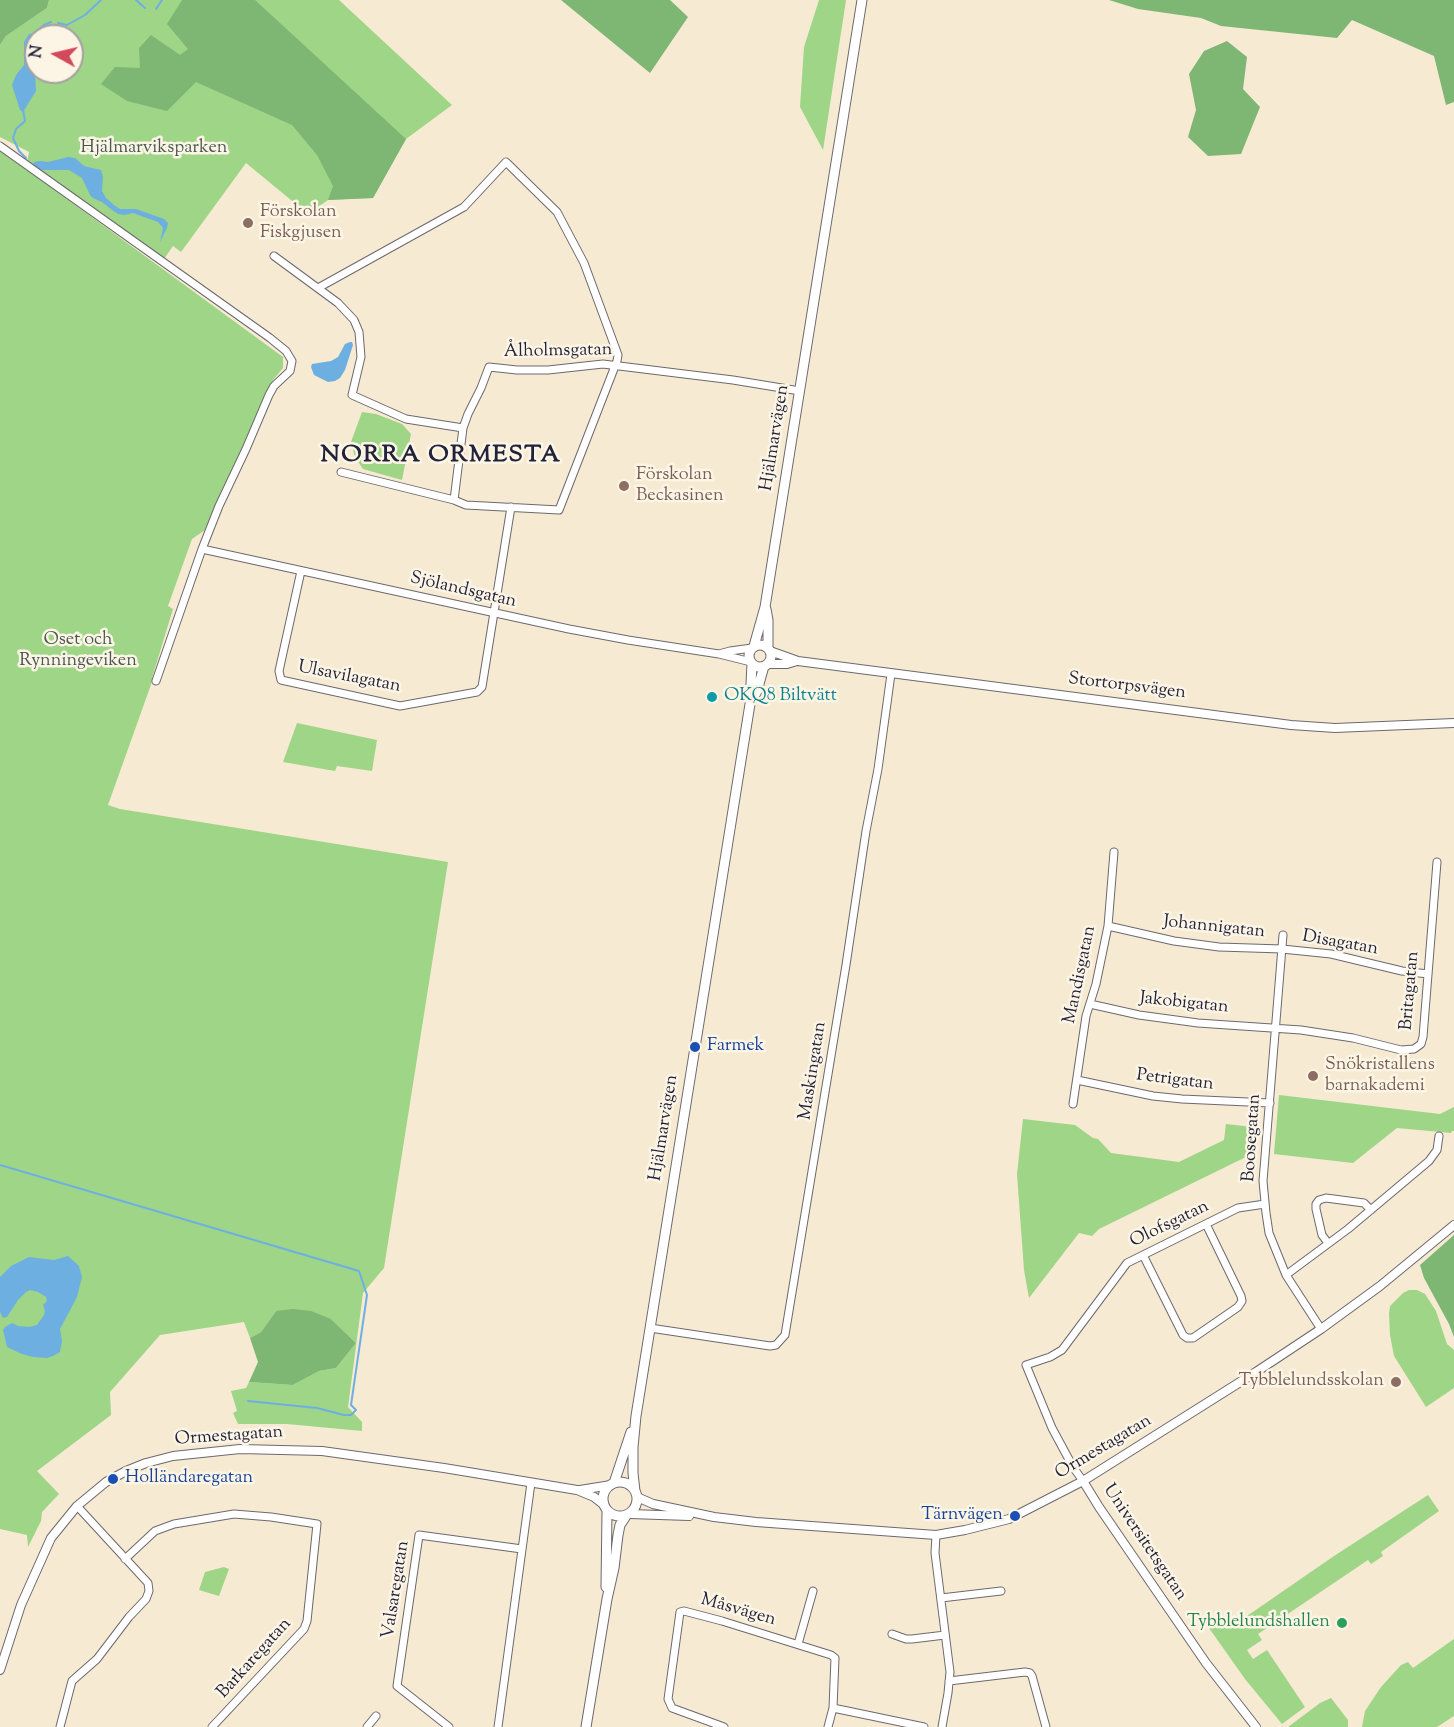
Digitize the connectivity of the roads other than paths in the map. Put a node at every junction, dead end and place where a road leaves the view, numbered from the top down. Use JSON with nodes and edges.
{"nodes":[{"id":1,"x":862,"y":0,"type":"edge"},
{"id":2,"x":0,"y":146,"type":"edge"},
{"id":3,"x":274,"y":256,"type":"dead end"},
{"id":4,"x":318,"y":288,"type":"junction"},
{"id":5,"x":615,"y":366,"type":"junction"},
{"id":6,"x":800,"y":391,"type":"junction"},
{"id":7,"x":463,"y":428,"type":"junction"},
{"id":8,"x":341,"y":472,"type":"dead end"},
{"id":9,"x":454,"y":500,"type":"junction"},
{"id":10,"x":511,"y":507,"type":"junction"},
{"id":11,"x":202,"y":549,"type":"junction"},
{"id":12,"x":301,"y":571,"type":"junction"},
{"id":13,"x":765,"y":607,"type":"junction"},
{"id":14,"x":493,"y":614,"type":"junction"},
{"id":15,"x":753,"y":647,"type":"junction"},
{"id":16,"x":769,"y":649,"type":"junction"},
{"id":17,"x":718,"y":654,"type":"junction"},
{"id":18,"x":798,"y":661,"type":"junction"},
{"id":19,"x":751,"y":663,"type":"junction"},
{"id":20,"x":766,"y":665,"type":"junction"},
{"id":21,"x":891,"y":674,"type":"junction"},
{"id":22,"x":156,"y":681,"type":"dead end"},
{"id":23,"x":750,"y":704,"type":"junction"},
{"id":24,"x":1454,"y":723,"type":"edge"},
{"id":25,"x":1114,"y":852,"type":"dead end"},
{"id":26,"x":1437,"y":862,"type":"dead end"},
{"id":27,"x":1108,"y":927,"type":"junction"},
{"id":28,"x":1283,"y":935,"type":"dead end"},
{"id":29,"x":1282,"y":949,"type":"junction"},
{"id":30,"x":1428,"y":974,"type":"junction"},
{"id":31,"x":1090,"y":1004,"type":"junction"},
{"id":32,"x":1275,"y":1028,"type":"junction"},
{"id":33,"x":1077,"y":1080,"type":"junction"},
{"id":34,"x":1270,"y":1103,"type":"junction"},
{"id":35,"x":1073,"y":1104,"type":"dead end"},
{"id":36,"x":1439,"y":1136,"type":"dead end"},
{"id":37,"x":1265,"y":1204,"type":"junction"},
{"id":38,"x":1371,"y":1210,"type":"junction"},
{"id":39,"x":1206,"y":1224,"type":"junction"},
{"id":40,"x":1454,"y":1225,"type":"edge"},
{"id":41,"x":1328,"y":1243,"type":"junction"},
{"id":42,"x":1143,"y":1255,"type":"junction"},
{"id":43,"x":1286,"y":1275,"type":"junction"},
{"id":44,"x":651,"y":1328,"type":"junction"},
{"id":45,"x":1321,"y":1329,"type":"junction"},
{"id":46,"x":1026,"y":1365,"type":"joint"},
{"id":47,"x":636,"y":1416,"type":"junction"},
{"id":48,"x":1083,"y":1481,"type":"junction"},
{"id":49,"x":531,"y":1483,"type":"junction"},
{"id":50,"x":613,"y":1484,"type":"junction"},
{"id":51,"x":577,"y":1490,"type":"junction"},
{"id":52,"x":636,"y":1494,"type":"junction"},
{"id":53,"x":77,"y":1506,"type":"junction"},
{"id":54,"x":605,"y":1507,"type":"junction"},
{"id":55,"x":628,"y":1515,"type":"junction"},
{"id":56,"x":714,"y":1516,"type":"junction"},
{"id":57,"x":936,"y":1534,"type":"junction"},
{"id":58,"x":522,"y":1549,"type":"junction"},
{"id":59,"x":125,"y":1559,"type":"junction"},
{"id":60,"x":813,"y":1591,"type":"dead end"},
{"id":61,"x":1001,"y":1592,"type":"dead end"},
{"id":62,"x":941,"y":1598,"type":"junction"},
{"id":63,"x":607,"y":1599,"type":"junction"},
{"id":64,"x":892,"y":1634,"type":"dead end"},
{"id":65,"x":945,"y":1635,"type":"junction"},
{"id":66,"x":798,"y":1644,"type":"junction"},
{"id":67,"x":0,"y":1670,"type":"edge"},
{"id":68,"x":949,"y":1681,"type":"junction"},
{"id":69,"x":833,"y":1708,"type":"junction"},
{"id":70,"x":376,"y":1716,"type":"dead end"},
{"id":71,"x":60,"y":1727,"type":"edge"},
{"id":72,"x":212,"y":1727,"type":"edge"},
{"id":73,"x":367,"y":1727,"type":"edge"},
{"id":74,"x":448,"y":1727,"type":"edge"},
{"id":75,"x":498,"y":1727,"type":"edge"},
{"id":76,"x":586,"y":1727,"type":"edge"},
{"id":77,"x":724,"y":1727,"type":"edge"},
{"id":78,"x":828,"y":1727,"type":"edge"},
{"id":79,"x":924,"y":1727,"type":"edge"},
{"id":80,"x":942,"y":1727,"type":"edge"},
{"id":81,"x":1046,"y":1727,"type":"edge"},
{"id":82,"x":1256,"y":1727,"type":"edge"}],
"edges":[{"from":1,"to":6,"type":"main road","name":"Hjälmarvägen"},
{"from":2,"to":11,"type":"street"},
{"from":3,"to":4,"type":"street"},
{"from":4,"to":5,"type":"street"},
{"from":4,"to":7,"type":"street"},
{"from":5,"to":6,"type":"street","name":"Ålholmsgatan"},
{"from":5,"to":7,"type":"street","name":"Ålholmsgatan"},
{"from":5,"to":10,"type":"street"},
{"from":6,"to":13,"type":"main road","name":"Hjälmarvägen"},
{"from":7,"to":9,"type":"street","name":"Ålholmsgatan"},
{"from":8,"to":9,"type":"street"},
{"from":9,"to":10,"type":"street"},
{"from":10,"to":14,"type":"street"},
{"from":11,"to":12,"type":"street","name":"Sjölandsgatan"},
{"from":11,"to":22,"type":"street"},
{"from":12,"to":14,"type":"street","name":"Sjölandsgatan"},
{"from":12,"to":14,"type":"street","name":"Ulsavilagatan"},
{"from":13,"to":15,"type":"main road","name":"Hjälmarvägen"},
{"from":13,"to":16,"type":"main road","name":"Hjälmarvägen"},
{"from":14,"to":17,"type":"street","name":"Sjölandsgatan"},
{"from":15,"to":16,"type":"main road"},
{"from":15,"to":17,"type":"street","name":"Sjölandsgatan"},
{"from":15,"to":19,"type":"main road"},
{"from":16,"to":18,"type":"street","name":"Stortorpsvägen"},
{"from":16,"to":20,"type":"main road"},
{"from":17,"to":19,"type":"street","name":"Sjölandsgatan"},
{"from":18,"to":20,"type":"street","name":"Stortorpsvägen"},
{"from":18,"to":21,"type":"street","name":"Stortorpsvägen"},
{"from":19,"to":20,"type":"main road"},
{"from":19,"to":23,"type":"main road","name":"Hjälmarvägen"},
{"from":20,"to":23,"type":"main road","name":"Hjälmarvägen"},
{"from":21,"to":24,"type":"street","name":"Stortorpsvägen"},
{"from":21,"to":44,"type":"street","name":"Maskingatan"},
{"from":23,"to":44,"type":"main road","name":"Hjälmarvägen"},
{"from":25,"to":27,"type":"street","name":"Mandisgatan"},
{"from":26,"to":30,"type":"street","name":"Britagatan"},
{"from":27,"to":29,"type":"street","name":"Johannigatan"},
{"from":27,"to":31,"type":"street","name":"Mandisgatan"},
{"from":28,"to":29,"type":"street","name":"Boosegatan"},
{"from":29,"to":30,"type":"street","name":"Disagatan"},
{"from":29,"to":32,"type":"street","name":"Boosegatan"},
{"from":30,"to":32,"type":"street","name":"Britagatan"},
{"from":31,"to":32,"type":"street","name":"Jakobigatan"},
{"from":31,"to":33,"type":"street","name":"Mandisgatan"},
{"from":32,"to":34,"type":"street","name":"Boosegatan"},
{"from":33,"to":34,"type":"street","name":"Petrigatan"},
{"from":33,"to":35,"type":"street","name":"Mandisgatan"},
{"from":34,"to":37,"type":"street","name":"Boosegatan"},
{"from":36,"to":38,"type":"street"},
{"from":37,"to":39,"type":"street","name":"Olofsgatan"},
{"from":37,"to":43,"type":"street","name":"Boosegatan"},
{"from":38,"to":41,"type":"street"},
{"from":38,"to":41,"type":"street"},
{"from":39,"to":42,"type":"street","name":"Olofsgatan"},
{"from":39,"to":42,"type":"street"},
{"from":40,"to":45,"type":"street","name":"Ormestagatan"},
{"from":41,"to":43,"type":"street"},
{"from":42,"to":46,"type":"street","name":"Olofsgatan"},
{"from":43,"to":45,"type":"street","name":"Boosegatan"},
{"from":44,"to":47,"type":"main road","name":"Hjälmarvägen"},
{"from":45,"to":48,"type":"street","name":"Ormestagatan"},
{"from":46,"to":48,"type":"street","name":"Universitetsgatan"},
{"from":47,"to":50,"type":"main road","name":"Hjälmarvägen"},
{"from":47,"to":52,"type":"main road","name":"Hjälmarvägen"},
{"from":48,"to":57,"type":"street","name":"Ormestagatan"},
{"from":48,"to":82,"type":"street","name":"Universitetsgatan"},
{"from":49,"to":51,"type":"street","name":"Ormestagatan"},
{"from":49,"to":53,"type":"street","name":"Ormestagatan"},
{"from":49,"to":58,"type":"street"},
{"from":50,"to":51,"type":"street","name":"Ormestagatan"},
{"from":50,"to":52,"type":"main road"},
{"from":50,"to":54,"type":"main road"},
{"from":51,"to":54,"type":"street","name":"Ormestagatan"},
{"from":52,"to":55,"type":"main road"},
{"from":52,"to":56,"type":"street","name":"Ormestagatan"},
{"from":53,"to":59,"type":"street"},
{"from":53,"to":67,"type":"street","name":"Ormestagatan"},
{"from":54,"to":55,"type":"main road"},
{"from":54,"to":63,"type":"main road"},
{"from":55,"to":56,"type":"street","name":"Ormestagatan"},
{"from":55,"to":63,"type":"main road"},
{"from":56,"to":57,"type":"street","name":"Ormestagatan"},
{"from":57,"to":62,"type":"street"},
{"from":58,"to":74,"type":"street","name":"Valsaregatan"},
{"from":58,"to":75,"type":"street"},
{"from":59,"to":71,"type":"street"},
{"from":59,"to":72,"type":"street","name":"Barkaregatan"},
{"from":60,"to":66,"type":"street"},
{"from":61,"to":62,"type":"street"},
{"from":62,"to":65,"type":"street"},
{"from":63,"to":76,"type":"main road"},
{"from":64,"to":65,"type":"street"},
{"from":65,"to":68,"type":"street"},
{"from":66,"to":69,"type":"street","name":"Måsvägen"},
{"from":66,"to":77,"type":"street","name":"Måsvägen"},
{"from":68,"to":80,"type":"street"},
{"from":68,"to":81,"type":"street"},
{"from":69,"to":78,"type":"street","name":"Måsvägen"},
{"from":69,"to":79,"type":"street"},
{"from":70,"to":73,"type":"street"}]}
